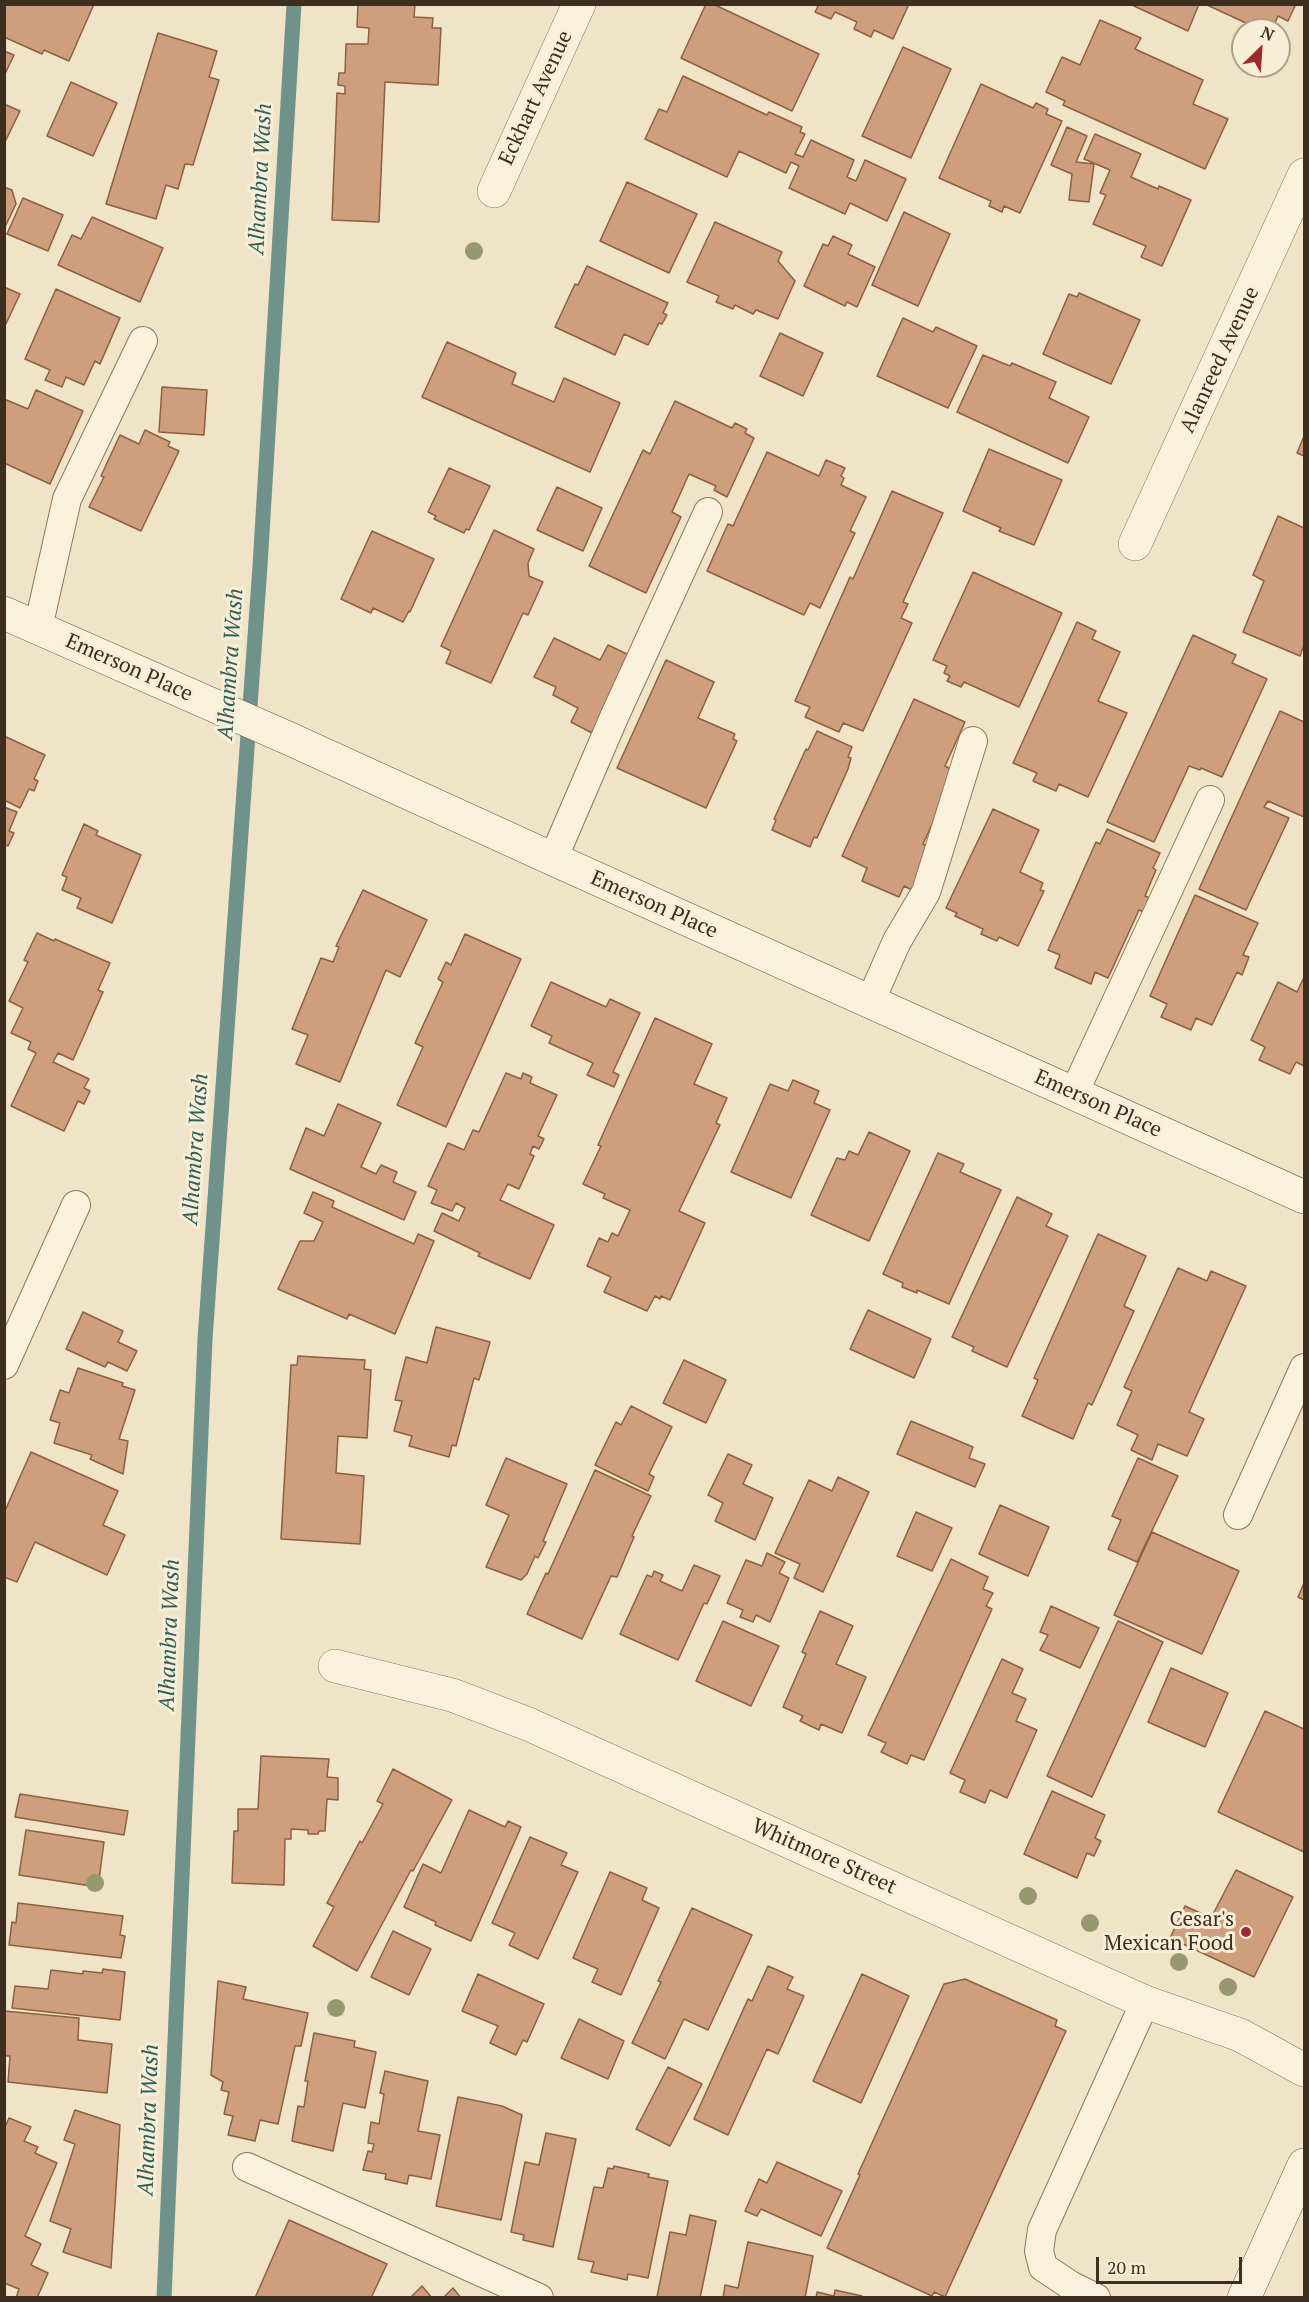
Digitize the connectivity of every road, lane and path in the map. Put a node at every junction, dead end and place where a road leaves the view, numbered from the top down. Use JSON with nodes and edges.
{"nodes":[{"id":1,"x":579,"y":4,"type":"edge"},
{"id":2,"x":1305,"y":175,"type":"edge"},
{"id":3,"x":494,"y":191,"type":"dead end"},
{"id":4,"x":143,"y":341,"type":"dead end"},
{"id":5,"x":708,"y":512,"type":"dead end"},
{"id":6,"x":1136,"y":544,"type":"dead end"},
{"id":7,"x":4,"y":613,"type":"edge"},
{"id":8,"x":38,"y":628,"type":"junction"},
{"id":9,"x":974,"y":741,"type":"dead end"},
{"id":10,"x":1210,"y":800,"type":"dead end"},
{"id":11,"x":553,"y":859,"type":"junction"},
{"id":12,"x":870,"y":1002,"type":"junction"},
{"id":13,"x":1074,"y":1093,"type":"junction"},
{"id":14,"x":1305,"y":1197,"type":"edge"},
{"id":15,"x":76,"y":1205,"type":"dead end"},
{"id":16,"x":4,"y":1365,"type":"edge"},
{"id":17,"x":1305,"y":1368,"type":"edge"},
{"id":18,"x":1238,"y":1515,"type":"dead end"},
{"id":19,"x":335,"y":1666,"type":"dead end"},
{"id":20,"x":1145,"y":2002,"type":"junction"},
{"id":21,"x":1305,"y":2070,"type":"edge"},
{"id":22,"x":247,"y":2167,"type":"dead end"},
{"id":23,"x":1302,"y":2176,"type":"edge"},
{"id":24,"x":539,"y":2298,"type":"edge"},
{"id":25,"x":1096,"y":2298,"type":"edge"},
{"id":26,"x":1244,"y":2298,"type":"edge"}],
"edges":[{"from":1,"to":3,"type":"street","name":"Eckhart Avenue"},
{"from":2,"to":6,"type":"street","name":"Alanreed Avenue"},
{"from":4,"to":8,"type":"lane"},
{"from":5,"to":11,"type":"lane"},
{"from":7,"to":8,"type":"street","name":"Emerson Place"},
{"from":8,"to":11,"type":"street","name":"Emerson Place"},
{"from":9,"to":12,"type":"lane"},
{"from":10,"to":13,"type":"lane"},
{"from":11,"to":12,"type":"street","name":"Emerson Place"},
{"from":12,"to":13,"type":"street","name":"Emerson Place"},
{"from":13,"to":14,"type":"street","name":"Emerson Place"},
{"from":15,"to":16,"type":"lane"},
{"from":17,"to":18,"type":"lane"},
{"from":19,"to":20,"type":"street","name":"Whitmore Street"},
{"from":20,"to":21,"type":"street","name":"Whitmore Street"},
{"from":20,"to":25,"type":"lane"},
{"from":22,"to":24,"type":"lane"},
{"from":23,"to":26,"type":"street"}]}
